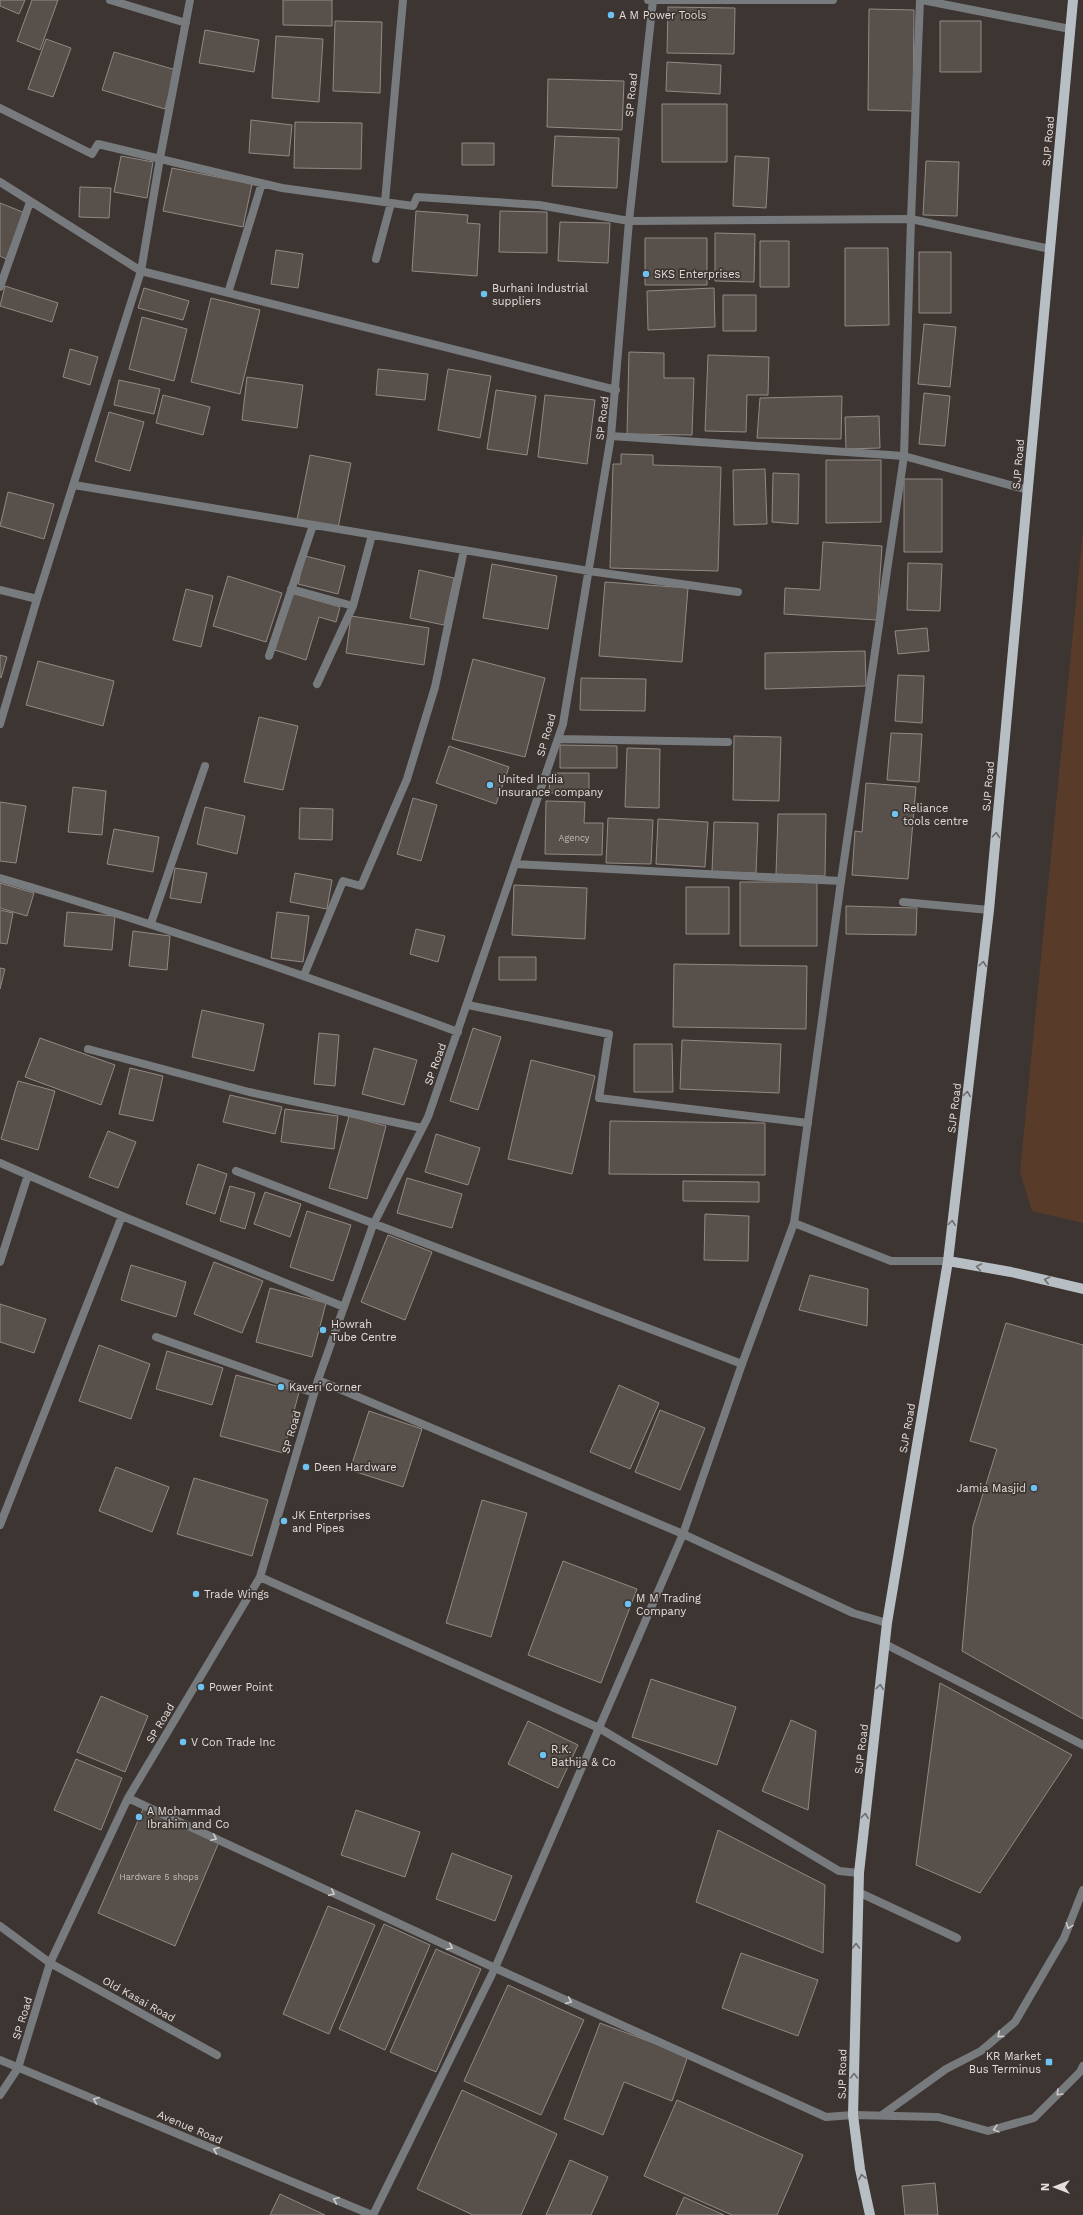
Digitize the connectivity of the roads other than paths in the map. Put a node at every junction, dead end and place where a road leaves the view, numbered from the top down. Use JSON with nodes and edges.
{"nodes":[{"id":1,"x":110,"y":0,"type":"edge"},
{"id":2,"x":190,"y":0,"type":"edge"},
{"id":3,"x":403,"y":0,"type":"edge"},
{"id":4,"x":651,"y":0,"type":"edge"},
{"id":5,"x":833,"y":0,"type":"edge"},
{"id":6,"x":921,"y":0,"type":"edge"},
{"id":7,"x":1073,"y":0,"type":"edge"},
{"id":8,"x":186,"y":23,"type":"junction"},
{"id":9,"x":1070,"y":29,"type":"junction"},
{"id":10,"x":0,"y":108,"type":"edge"},
{"id":11,"x":160,"y":158,"type":"junction"},
{"id":12,"x":0,"y":182,"type":"edge"},
{"id":13,"x":262,"y":183,"type":"junction"},
{"id":14,"x":30,"y":202,"type":"junction"},
{"id":15,"x":388,"y":203,"type":"junction"},
{"id":16,"x":911,"y":219,"type":"junction"},
{"id":17,"x":629,"y":221,"type":"junction"},
{"id":18,"x":1050,"y":249,"type":"junction"},
{"id":19,"x":376,"y":259,"type":"dead end"},
{"id":20,"x":141,"y":272,"type":"junction"},
{"id":21,"x":0,"y":287,"type":"edge"},
{"id":22,"x":228,"y":293,"type":"junction"},
{"id":23,"x":616,"y":390,"type":"junction"},
{"id":24,"x":611,"y":436,"type":"junction"},
{"id":25,"x":904,"y":456,"type":"junction"},
{"id":26,"x":74,"y":485,"type":"junction"},
{"id":27,"x":1028,"y":490,"type":"junction"},
{"id":28,"x":313,"y":525,"type":"junction"},
{"id":29,"x":372,"y":535,"type":"junction"},
{"id":30,"x":464,"y":550,"type":"junction"},
{"id":31,"x":589,"y":571,"type":"junction"},
{"id":32,"x":291,"y":589,"type":"junction"},
{"id":33,"x":0,"y":590,"type":"edge"},
{"id":34,"x":738,"y":592,"type":"dead end"},
{"id":35,"x":37,"y":599,"type":"junction"},
{"id":36,"x":353,"y":606,"type":"junction"},
{"id":37,"x":269,"y":656,"type":"dead end"},
{"id":38,"x":317,"y":684,"type":"dead end"},
{"id":39,"x":0,"y":724,"type":"edge"},
{"id":40,"x":558,"y":739,"type":"junction"},
{"id":41,"x":728,"y":742,"type":"dead end"},
{"id":42,"x":205,"y":766,"type":"dead end"},
{"id":43,"x":515,"y":864,"type":"junction"},
{"id":44,"x":0,"y":878,"type":"edge"},
{"id":45,"x":841,"y":881,"type":"junction"},
{"id":46,"x":903,"y":902,"type":"dead end"},
{"id":47,"x":989,"y":910,"type":"junction"},
{"id":48,"x":152,"y":923,"type":"junction"},
{"id":49,"x":304,"y":975,"type":"junction"},
{"id":50,"x":468,"y":1005,"type":"junction"},
{"id":51,"x":458,"y":1032,"type":"junction"},
{"id":52,"x":88,"y":1049,"type":"dead end"},
{"id":53,"x":808,"y":1123,"type":"junction"},
{"id":54,"x":422,"y":1128,"type":"junction"},
{"id":55,"x":0,"y":1163,"type":"edge"},
{"id":56,"x":236,"y":1171,"type":"dead end"},
{"id":57,"x":28,"y":1175,"type":"junction"},
{"id":58,"x":122,"y":1216,"type":"junction"},
{"id":59,"x":794,"y":1223,"type":"junction"},
{"id":60,"x":373,"y":1225,"type":"junction"},
{"id":61,"x":948,"y":1261,"type":"junction"},
{"id":62,"x":0,"y":1262,"type":"edge"},
{"id":63,"x":1083,"y":1288,"type":"edge"},
{"id":64,"x":344,"y":1307,"type":"junction"},
{"id":65,"x":156,"y":1337,"type":"dead end"},
{"id":66,"x":742,"y":1364,"type":"junction"},
{"id":67,"x":318,"y":1380,"type":"junction"},
{"id":68,"x":314,"y":1393,"type":"junction"},
{"id":69,"x":0,"y":1525,"type":"edge"},
{"id":70,"x":683,"y":1534,"type":"junction"},
{"id":71,"x":260,"y":1577,"type":"junction"},
{"id":72,"x":887,"y":1623,"type":"junction"},
{"id":73,"x":885,"y":1644,"type":"junction"},
{"id":74,"x":599,"y":1728,"type":"junction"},
{"id":75,"x":1083,"y":1745,"type":"edge"},
{"id":76,"x":128,"y":1798,"type":"junction"},
{"id":77,"x":859,"y":1872,"type":"junction"},
{"id":78,"x":1083,"y":1890,"type":"edge"},
{"id":79,"x":858,"y":1892,"type":"junction"},
{"id":80,"x":0,"y":1926,"type":"edge"},
{"id":81,"x":957,"y":1938,"type":"dead end"},
{"id":82,"x":50,"y":1963,"type":"junction"},
{"id":83,"x":495,"y":1968,"type":"junction"},
{"id":84,"x":217,"y":2055,"type":"dead end"},
{"id":85,"x":0,"y":2060,"type":"edge"},
{"id":86,"x":1083,"y":2066,"type":"edge"},
{"id":87,"x":18,"y":2068,"type":"junction"},
{"id":88,"x":0,"y":2095,"type":"edge"},
{"id":89,"x":853,"y":2115,"type":"junction"},
{"id":90,"x":882,"y":2115,"type":"junction"},
{"id":91,"x":373,"y":2215,"type":"edge"},
{"id":92,"x":870,"y":2215,"type":"edge"}],
"edges":[{"from":1,"to":8,"type":"street"},
{"from":2,"to":8,"type":"street"},
{"from":3,"to":15,"type":"street"},
{"from":4,"to":5,"type":"street"},
{"from":4,"to":17,"type":"street","name":"SP Road"},
{"from":6,"to":9,"type":"street"},
{"from":6,"to":16,"type":"street"},
{"from":7,"to":9,"type":"main road","name":"SJP Road"},
{"from":8,"to":11,"type":"street"},
{"from":9,"to":18,"type":"main road","name":"SJP Road"},
{"from":10,"to":11,"type":"street"},
{"from":11,"to":13,"type":"street"},
{"from":11,"to":20,"type":"street"},
{"from":12,"to":14,"type":"street"},
{"from":13,"to":15,"type":"street"},
{"from":13,"to":22,"type":"street"},
{"from":14,"to":20,"type":"street"},
{"from":14,"to":21,"type":"street"},
{"from":15,"to":17,"type":"street"},
{"from":15,"to":19,"type":"street"},
{"from":16,"to":17,"type":"street"},
{"from":16,"to":18,"type":"street"},
{"from":16,"to":25,"type":"street"},
{"from":17,"to":23,"type":"street","name":"SP Road"},
{"from":18,"to":27,"type":"main road","name":"SJP Road"},
{"from":20,"to":22,"type":"street"},
{"from":20,"to":26,"type":"street"},
{"from":22,"to":23,"type":"street"},
{"from":23,"to":24,"type":"street","name":"SP Road"},
{"from":24,"to":25,"type":"street"},
{"from":24,"to":31,"type":"street","name":"SP Road"},
{"from":25,"to":27,"type":"street"},
{"from":25,"to":45,"type":"street"},
{"from":26,"to":28,"type":"street"},
{"from":26,"to":35,"type":"street"},
{"from":47,"to":27,"type":"main road","name":"SJP Road","one_way":true},
{"from":28,"to":29,"type":"street"},
{"from":28,"to":32,"type":"street"},
{"from":29,"to":30,"type":"street"},
{"from":29,"to":36,"type":"street"},
{"from":30,"to":31,"type":"street"},
{"from":30,"to":49,"type":"street"},
{"from":31,"to":34,"type":"street"},
{"from":31,"to":40,"type":"street","name":"SP Road"},
{"from":32,"to":36,"type":"street"},
{"from":32,"to":37,"type":"street"},
{"from":33,"to":35,"type":"street"},
{"from":35,"to":39,"type":"street"},
{"from":36,"to":38,"type":"street"},
{"from":40,"to":41,"type":"street"},
{"from":40,"to":43,"type":"street","name":"SP Road"},
{"from":42,"to":48,"type":"street"},
{"from":43,"to":45,"type":"street"},
{"from":43,"to":50,"type":"street","name":"SP Road"},
{"from":44,"to":48,"type":"street"},
{"from":45,"to":53,"type":"street"},
{"from":46,"to":47,"type":"street"},
{"from":61,"to":47,"type":"main road","name":"SJP Road","one_way":true},
{"from":48,"to":49,"type":"street"},
{"from":49,"to":51,"type":"street"},
{"from":50,"to":51,"type":"street","name":"SP Road"},
{"from":50,"to":53,"type":"street"},
{"from":51,"to":54,"type":"street","name":"SP Road"},
{"from":52,"to":54,"type":"street"},
{"from":53,"to":59,"type":"street"},
{"from":54,"to":60,"type":"street","name":"SP Road"},
{"from":55,"to":57,"type":"street"},
{"from":56,"to":60,"type":"street"},
{"from":57,"to":58,"type":"street"},
{"from":57,"to":62,"type":"street"},
{"from":58,"to":64,"type":"street"},
{"from":58,"to":69,"type":"street"},
{"from":59,"to":61,"type":"street"},
{"from":59,"to":66,"type":"street"},
{"from":60,"to":64,"type":"street","name":"SP Road"},
{"from":60,"to":66,"type":"street"},
{"from":63,"to":61,"type":"main road","one_way":true},
{"from":61,"to":72,"type":"main road","name":"SJP Road"},
{"from":64,"to":67,"type":"street","name":"SP Road"},
{"from":65,"to":68,"type":"street"},
{"from":66,"to":70,"type":"street"},
{"from":67,"to":68,"type":"street","name":"SP Road"},
{"from":67,"to":70,"type":"street"},
{"from":68,"to":71,"type":"street","name":"SP Road"},
{"from":70,"to":72,"type":"street"},
{"from":70,"to":74,"type":"street"},
{"from":71,"to":74,"type":"street"},
{"from":71,"to":76,"type":"street","name":"SP Road"},
{"from":72,"to":73,"type":"main road","name":"SJP Road"},
{"from":73,"to":75,"type":"street"},
{"from":77,"to":73,"type":"main road","name":"SJP Road","one_way":true},
{"from":74,"to":77,"type":"street"},
{"from":74,"to":83,"type":"street"},
{"from":76,"to":82,"type":"street","name":"SP Road"},
{"from":76,"to":83,"type":"street","one_way":true},
{"from":77,"to":79,"type":"main road","name":"SJP Road"},
{"from":78,"to":90,"type":"street","one_way":true},
{"from":79,"to":81,"type":"street"},
{"from":89,"to":79,"type":"main road","name":"SJP Road","one_way":true},
{"from":80,"to":82,"type":"street","name":"Old Kasai Road"},
{"from":82,"to":84,"type":"street","name":"Old Kasai Road"},
{"from":82,"to":87,"type":"street","name":"SP Road"},
{"from":83,"to":89,"type":"street","one_way":true},
{"from":83,"to":91,"type":"street"},
{"from":85,"to":87,"type":"street","name":"Avenue Road"},
{"from":86,"to":90,"type":"street","one_way":true},
{"from":87,"to":88,"type":"street","name":"SP Road"},
{"from":91,"to":87,"type":"street","name":"Avenue Road","one_way":true},
{"from":89,"to":90,"type":"street"},
{"from":92,"to":89,"type":"main road","name":"SJP Road","one_way":true}]}
